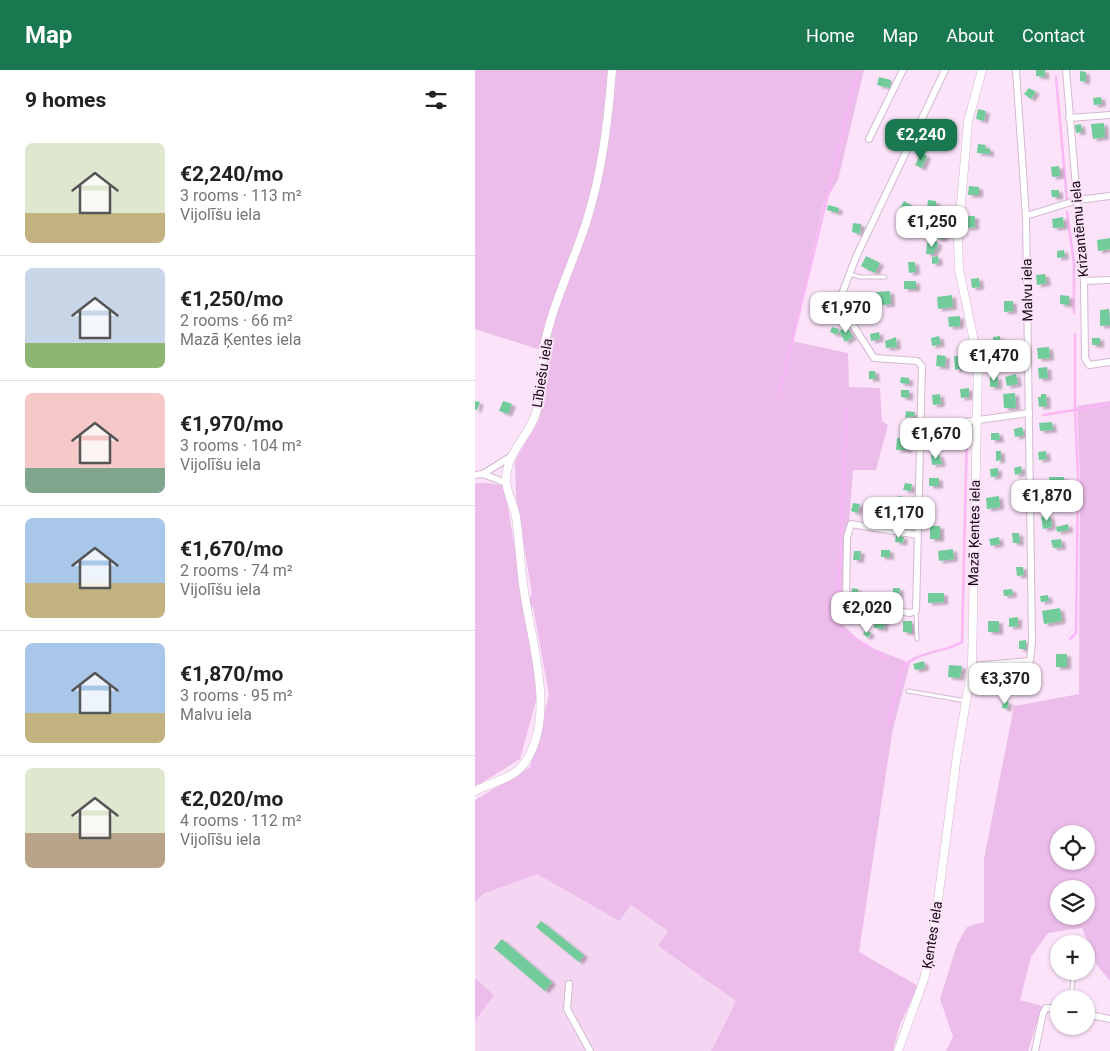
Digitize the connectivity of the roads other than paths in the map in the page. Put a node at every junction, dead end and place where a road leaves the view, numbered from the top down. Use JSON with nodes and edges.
{"nodes":[{"id":1,"x":612,"y":70,"type":"edge"},
{"id":2,"x":903,"y":70,"type":"edge"},
{"id":3,"x":945,"y":70,"type":"edge"},
{"id":4,"x":982,"y":70,"type":"edge"},
{"id":5,"x":1016,"y":70,"type":"edge"},
{"id":6,"x":1066,"y":70,"type":"edge"},
{"id":7,"x":1110,"y":115,"type":"edge"},
{"id":8,"x":1069,"y":118,"type":"junction"},
{"id":9,"x":869,"y":138,"type":"dead end"},
{"id":10,"x":1110,"y":196,"type":"edge"},
{"id":11,"x":1078,"y":200,"type":"junction"},
{"id":12,"x":1026,"y":216,"type":"junction"},
{"id":13,"x":849,"y":274,"type":"junction"},
{"id":14,"x":885,"y":277,"type":"dead end"},
{"id":15,"x":1110,"y":280,"type":"edge"},
{"id":16,"x":1084,"y":281,"type":"junction"},
{"id":17,"x":1110,"y":362,"type":"edge"},
{"id":18,"x":1029,"y":413,"type":"junction"},
{"id":19,"x":976,"y":422,"type":"junction"},
{"id":20,"x":921,"y":428,"type":"junction"},
{"id":21,"x":510,"y":457,"type":"junction"},
{"id":22,"x":483,"y":474,"type":"junction"},
{"id":23,"x":475,"y":476,"type":"edge"},
{"id":24,"x":506,"y":483,"type":"junction"},
{"id":25,"x":918,"y":535,"type":"junction"},
{"id":26,"x":916,"y":612,"type":"junction"},
{"id":27,"x":917,"y":639,"type":"dead end"},
{"id":28,"x":972,"y":666,"type":"junction"},
{"id":29,"x":908,"y":691,"type":"dead end"},
{"id":30,"x":966,"y":701,"type":"junction"},
{"id":31,"x":475,"y":791,"type":"edge"},
{"id":32,"x":569,"y":984,"type":"dead end"},
{"id":33,"x":1050,"y":1008,"type":"edge"},
{"id":34,"x":1095,"y":1016,"type":"edge"},
{"id":35,"x":1110,"y":1019,"type":"edge"},
{"id":36,"x":589,"y":1051,"type":"edge"},
{"id":37,"x":898,"y":1051,"type":"edge"},
{"id":38,"x":1035,"y":1051,"type":"edge"}],
"edges":[{"from":1,"to":21,"type":"street","name":"Lībiešu iela"},
{"from":2,"to":9,"type":"street"},
{"from":3,"to":13,"type":"street"},
{"from":4,"to":19,"type":"street","name":"Mazā Ķentes iela"},
{"from":5,"to":12,"type":"street","name":"Malvu iela"},
{"from":6,"to":8,"type":"street","name":"Krizantēmu iela"},
{"from":7,"to":8,"type":"street"},
{"from":8,"to":11,"type":"street","name":"Krizantēmu iela"},
{"from":10,"to":11,"type":"street"},
{"from":11,"to":12,"type":"street"},
{"from":11,"to":16,"type":"street","name":"Krizantēmu iela"},
{"from":12,"to":18,"type":"street","name":"Malvu iela"},
{"from":13,"to":14,"type":"lane"},
{"from":13,"to":20,"type":"street"},
{"from":15,"to":16,"type":"street"},
{"from":16,"to":17,"type":"street","name":"Krizantēmu iela"},
{"from":18,"to":19,"type":"street"},
{"from":18,"to":28,"type":"street","name":"Malvu iela"},
{"from":19,"to":20,"type":"street"},
{"from":19,"to":28,"type":"street","name":"Mazā Ķentes iela"},
{"from":20,"to":25,"type":"street"},
{"from":21,"to":22,"type":"street"},
{"from":21,"to":24,"type":"street","name":"Lībiešu iela"},
{"from":22,"to":23,"type":"street"},
{"from":22,"to":24,"type":"street"},
{"from":24,"to":31,"type":"street","name":"Lībiešu iela"},
{"from":25,"to":26,"type":"street"},
{"from":25,"to":26,"type":"street"},
{"from":26,"to":27,"type":"lane"},
{"from":28,"to":30,"type":"street","name":"Mazā Ķentes iela"},
{"from":29,"to":30,"type":"lane"},
{"from":30,"to":37,"type":"street","name":"Ķentes iela"},
{"from":32,"to":36,"type":"street"},
{"from":33,"to":38,"type":"street"},
{"from":34,"to":35,"type":"street"}]}
